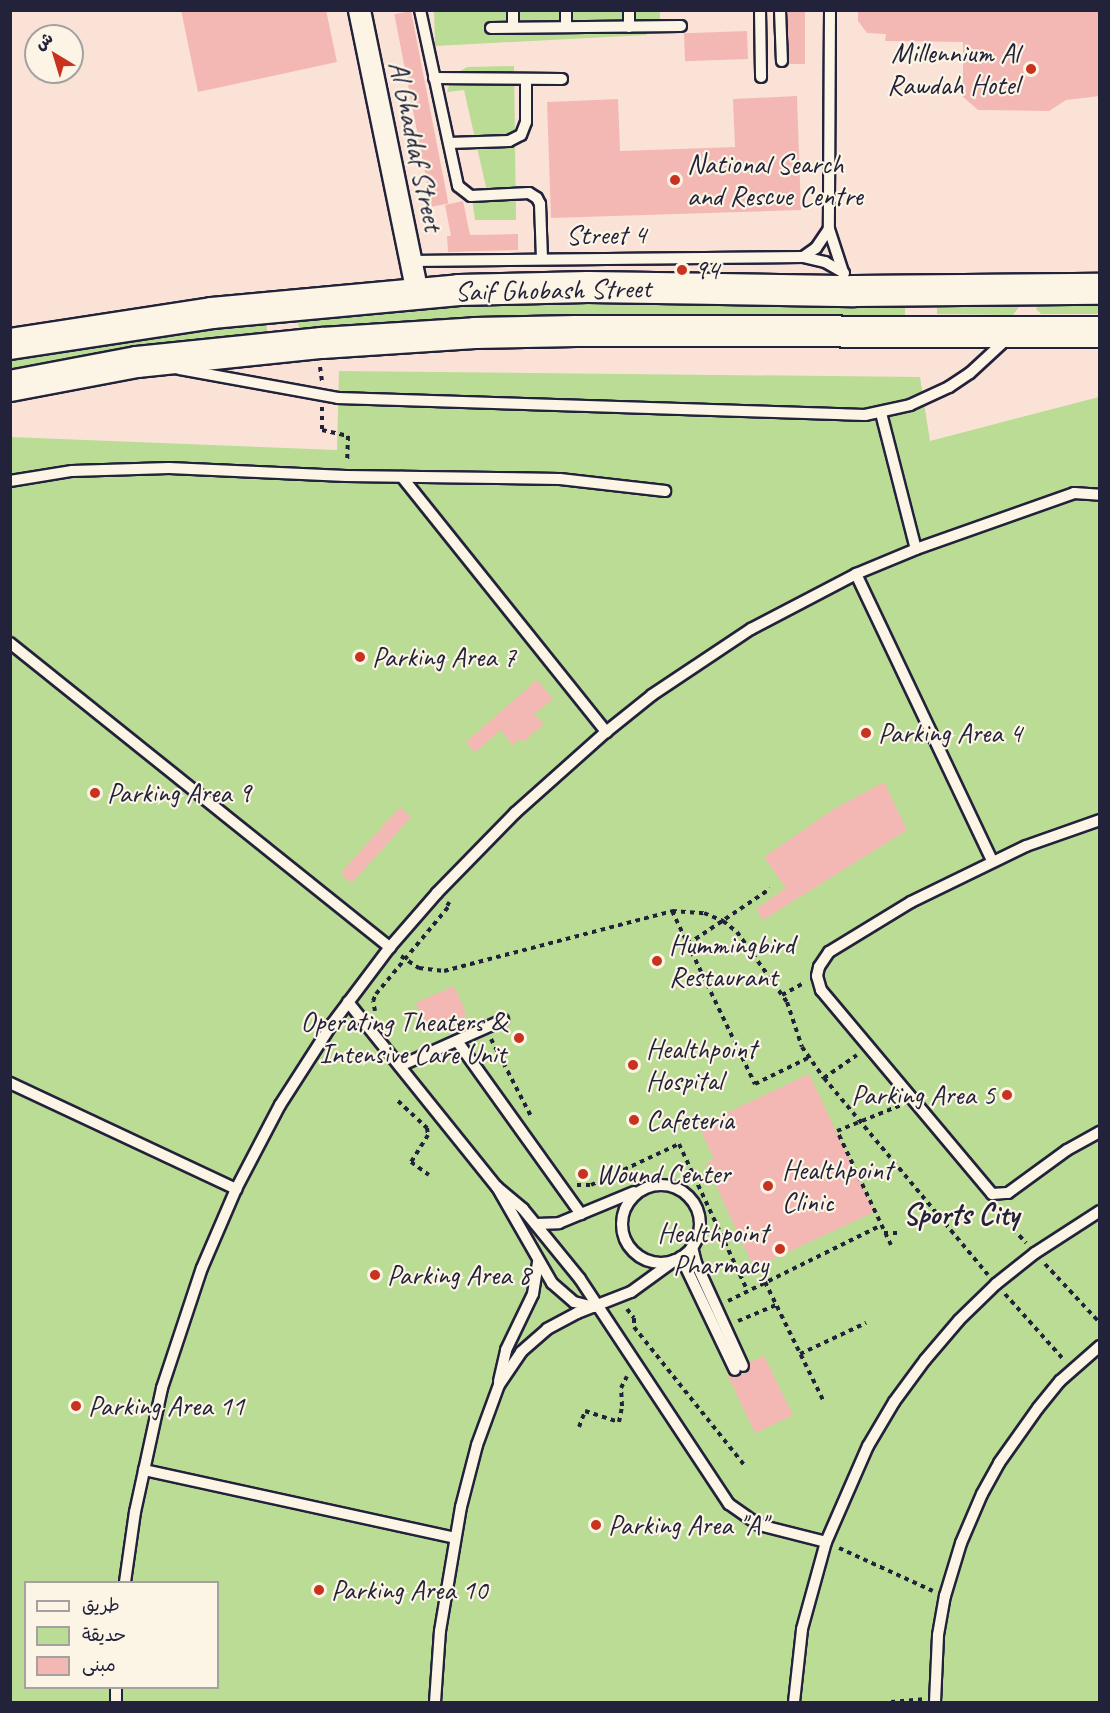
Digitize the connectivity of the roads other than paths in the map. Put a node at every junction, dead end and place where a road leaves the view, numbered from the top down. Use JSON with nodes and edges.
{"nodes":[{"id":1,"x":359,"y":10,"type":"edge"},
{"id":2,"x":420,"y":10,"type":"edge"},
{"id":3,"x":513,"y":10,"type":"edge"},
{"id":4,"x":566,"y":10,"type":"edge"},
{"id":5,"x":629,"y":10,"type":"edge"},
{"id":6,"x":760,"y":10,"type":"edge"},
{"id":7,"x":780,"y":10,"type":"edge"},
{"id":8,"x":830,"y":10,"type":"edge"},
{"id":9,"x":681,"y":26,"type":"dead end"},
{"id":10,"x":513,"y":27,"type":"junction"},
{"id":11,"x":566,"y":27,"type":"junction"},
{"id":12,"x":629,"y":27,"type":"junction"},
{"id":13,"x":491,"y":28,"type":"dead end"},
{"id":14,"x":782,"y":62,"type":"dead end"},
{"id":15,"x":761,"y":77,"type":"dead end"},
{"id":16,"x":434,"y":78,"type":"junction"},
{"id":17,"x":526,"y":79,"type":"junction"},
{"id":18,"x":562,"y":79,"type":"dead end"},
{"id":19,"x":448,"y":143,"type":"junction"},
{"id":20,"x":829,"y":229,"type":"junction"},
{"id":21,"x":803,"y":257,"type":"junction"},
{"id":22,"x":542,"y":259,"type":"junction"},
{"id":23,"x":410,"y":261,"type":"junction"},
{"id":24,"x":849,"y":282,"type":"junction"},
{"id":25,"x":1008,"y":290,"type":"junction"},
{"id":26,"x":1100,"y":290,"type":"edge"},
{"id":27,"x":417,"y":293,"type":"junction"},
{"id":28,"x":1014,"y":332,"type":"junction"},
{"id":29,"x":1100,"y":332,"type":"edge"},
{"id":30,"x":10,"y":344,"type":"edge"},
{"id":31,"x":137,"y":362,"type":"junction"},
{"id":32,"x":10,"y":386,"type":"edge"},
{"id":33,"x":881,"y":413,"type":"junction"},
{"id":34,"x":402,"y":477,"type":"junction"},
{"id":35,"x":10,"y":481,"type":"edge"},
{"id":36,"x":665,"y":490,"type":"dead end"},
{"id":37,"x":1100,"y":495,"type":"edge"},
{"id":38,"x":916,"y":549,"type":"junction"},
{"id":39,"x":856,"y":574,"type":"junction"},
{"id":40,"x":10,"y":643,"type":"edge"},
{"id":41,"x":606,"y":732,"type":"junction"},
{"id":42,"x":1100,"y":820,"type":"edge"},
{"id":43,"x":992,"y":861,"type":"junction"},
{"id":44,"x":390,"y":947,"type":"junction"},
{"id":45,"x":348,"y":1002,"type":"junction"},
{"id":46,"x":503,"y":1020,"type":"dead end"},
{"id":47,"x":457,"y":1041,"type":"junction"},
{"id":48,"x":400,"y":1066,"type":"junction"},
{"id":49,"x":10,"y":1083,"type":"edge"},
{"id":50,"x":1100,"y":1132,"type":"edge"},
{"id":51,"x":497,"y":1187,"type":"junction"},
{"id":52,"x":236,"y":1189,"type":"junction"},
{"id":53,"x":640,"y":1190,"type":"junction"},
{"id":54,"x":1100,"y":1211,"type":"edge"},
{"id":55,"x":581,"y":1214,"type":"junction"},
{"id":56,"x":536,"y":1224,"type":"junction"},
{"id":57,"x":692,"y":1247,"type":"junction"},
{"id":58,"x":678,"y":1259,"type":"junction"},
{"id":59,"x":538,"y":1261,"type":"junction"},
{"id":60,"x":597,"y":1307,"type":"junction"},
{"id":61,"x":1100,"y":1346,"type":"edge"},
{"id":62,"x":499,"y":1385,"type":"junction"},
{"id":63,"x":144,"y":1470,"type":"junction"},
{"id":64,"x":455,"y":1538,"type":"junction"},
{"id":65,"x":826,"y":1542,"type":"junction"},
{"id":66,"x":125,"y":1581,"type":"edge"},
{"id":67,"x":935,"y":1700,"type":"edge"},
{"id":68,"x":435,"y":1702,"type":"edge"},
{"id":69,"x":794,"y":1702,"type":"edge"}],
"edges":[{"from":1,"to":23,"type":"street","name":"Al Ghaddaf Street"},
{"from":2,"to":16,"type":"lane"},
{"from":3,"to":10,"type":"lane"},
{"from":4,"to":11,"type":"lane"},
{"from":5,"to":12,"type":"lane"},
{"from":6,"to":15,"type":"lane"},
{"from":7,"to":14,"type":"lane"},
{"from":8,"to":20,"type":"lane"},
{"from":9,"to":12,"type":"lane"},
{"from":10,"to":11,"type":"lane"},
{"from":10,"to":13,"type":"lane"},
{"from":11,"to":12,"type":"lane"},
{"from":16,"to":17,"type":"lane"},
{"from":16,"to":19,"type":"lane"},
{"from":17,"to":18,"type":"lane"},
{"from":17,"to":19,"type":"lane"},
{"from":19,"to":22,"type":"lane"},
{"from":20,"to":21,"type":"lane"},
{"from":20,"to":24,"type":"lane"},
{"from":21,"to":22,"type":"lane","name":"Street 4"},
{"from":21,"to":24,"type":"lane","name":"Street 4"},
{"from":22,"to":23,"type":"lane","name":"Street 4"},
{"from":23,"to":27,"type":"street","name":"Al Ghaddaf Street"},
{"from":24,"to":25,"type":"street","name":"Saif Ghobash Street"},
{"from":24,"to":27,"type":"street","name":"Saif Ghobash Street"},
{"from":25,"to":26,"type":"street","name":"Saif Ghobash Street"},
{"from":25,"to":28,"type":"street"},
{"from":27,"to":30,"type":"street","name":"Saif Ghobash Street"},
{"from":28,"to":29,"type":"street","name":"Saif Ghobash Street"},
{"from":28,"to":31,"type":"street","name":"Saif Ghobash Street"},
{"from":28,"to":33,"type":"lane"},
{"from":31,"to":32,"type":"street","name":"Saif Ghobash Street"},
{"from":31,"to":33,"type":"lane"},
{"from":33,"to":38,"type":"lane"},
{"from":34,"to":35,"type":"lane"},
{"from":34,"to":36,"type":"lane"},
{"from":34,"to":41,"type":"lane"},
{"from":37,"to":38,"type":"lane"},
{"from":38,"to":39,"type":"lane"},
{"from":39,"to":41,"type":"lane"},
{"from":39,"to":43,"type":"lane"},
{"from":40,"to":44,"type":"lane"},
{"from":41,"to":44,"type":"lane"},
{"from":42,"to":43,"type":"lane"},
{"from":43,"to":50,"type":"lane"},
{"from":44,"to":45,"type":"lane"},
{"from":45,"to":48,"type":"lane"},
{"from":45,"to":52,"type":"lane"},
{"from":46,"to":47,"type":"lane"},
{"from":47,"to":48,"type":"lane"},
{"from":47,"to":55,"type":"lane"},
{"from":48,"to":51,"type":"lane"},
{"from":49,"to":52,"type":"lane"},
{"from":51,"to":56,"type":"lane"},
{"from":51,"to":59,"type":"lane"},
{"from":52,"to":63,"type":"lane"},
{"from":53,"to":55,"type":"lane"},
{"from":53,"to":57,"type":"lane"},
{"from":53,"to":58,"type":"lane"},
{"from":54,"to":65,"type":"lane"},
{"from":55,"to":56,"type":"lane"},
{"from":56,"to":60,"type":"lane"},
{"from":57,"to":58,"type":"lane"},
{"from":57,"to":58,"type":"lane"},
{"from":58,"to":60,"type":"lane"},
{"from":59,"to":60,"type":"lane"},
{"from":59,"to":62,"type":"lane"},
{"from":60,"to":62,"type":"lane"},
{"from":60,"to":65,"type":"lane"},
{"from":61,"to":67,"type":"lane"},
{"from":62,"to":64,"type":"lane"},
{"from":63,"to":64,"type":"lane"},
{"from":63,"to":66,"type":"lane"},
{"from":64,"to":68,"type":"lane"},
{"from":65,"to":69,"type":"lane"}]}
